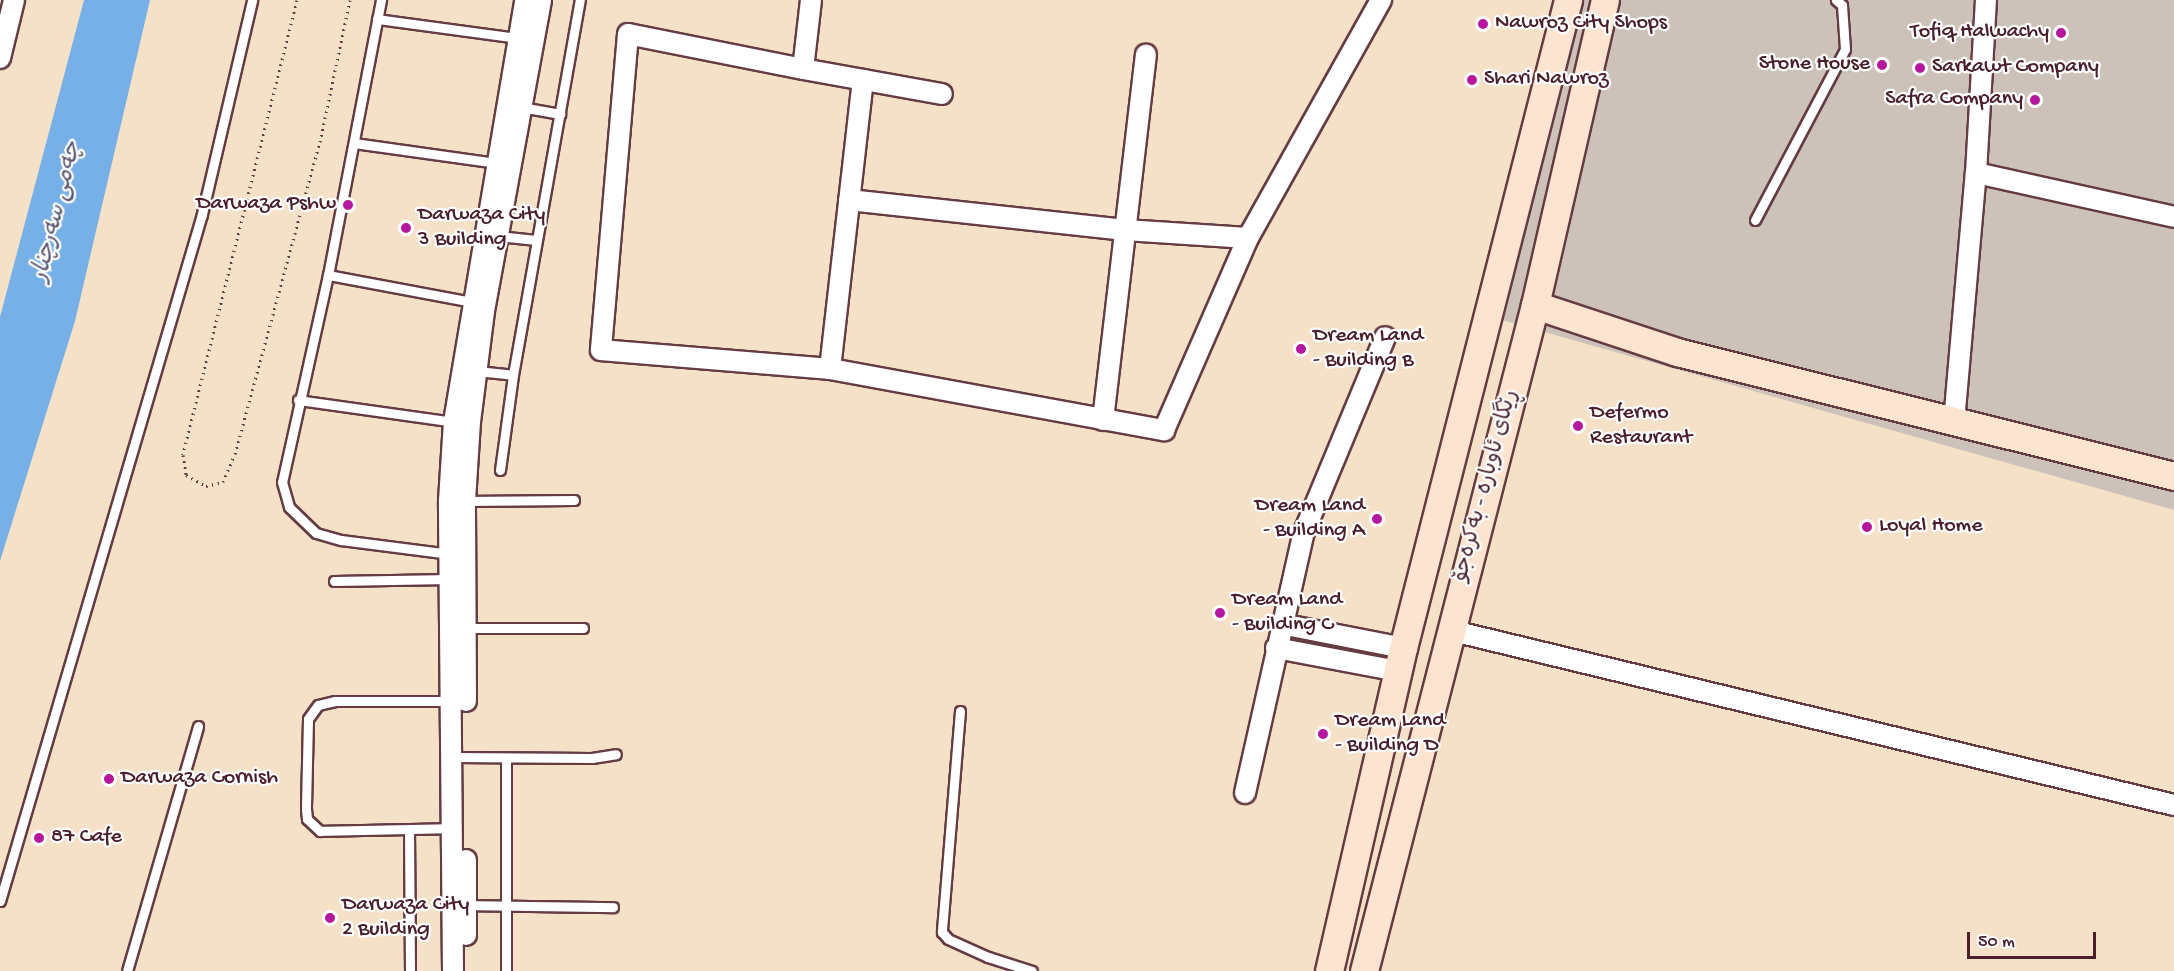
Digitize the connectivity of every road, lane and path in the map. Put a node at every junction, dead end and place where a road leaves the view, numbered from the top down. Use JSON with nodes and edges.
{"nodes":[{"id":1,"x":14,"y":0,"type":"edge"},
{"id":2,"x":252,"y":0,"type":"edge"},
{"id":3,"x":297,"y":0,"type":"edge"},
{"id":4,"x":350,"y":0,"type":"edge"},
{"id":5,"x":381,"y":0,"type":"edge"},
{"id":6,"x":525,"y":0,"type":"edge"},
{"id":7,"x":541,"y":0,"type":"edge"},
{"id":8,"x":580,"y":0,"type":"edge"},
{"id":9,"x":811,"y":0,"type":"edge"},
{"id":10,"x":1568,"y":0,"type":"edge"},
{"id":11,"x":1605,"y":0,"type":"edge"},
{"id":12,"x":1836,"y":0,"type":"edge"},
{"id":13,"x":1986,"y":0,"type":"edge"},
{"id":14,"x":1373,"y":5,"type":"edge"},
{"id":15,"x":378,"y":19,"type":"junction"},
{"id":16,"x":518,"y":38,"type":"junction"},
{"id":17,"x":1146,"y":55,"type":"dead end"},
{"id":18,"x":0,"y":58,"type":"edge"},
{"id":19,"x":803,"y":69,"type":"junction"},
{"id":20,"x":863,"y":80,"type":"junction"},
{"id":21,"x":942,"y":94,"type":"dead end"},
{"id":22,"x":521,"y":106,"type":"junction"},
{"id":23,"x":560,"y":114,"type":"junction"},
{"id":24,"x":354,"y":143,"type":"junction"},
{"id":25,"x":496,"y":164,"type":"junction"},
{"id":26,"x":1976,"y":173,"type":"junction"},
{"id":27,"x":849,"y":200,"type":"junction"},
{"id":28,"x":2174,"y":217,"type":"edge"},
{"id":29,"x":1755,"y":220,"type":"dead end"},
{"id":30,"x":1125,"y":230,"type":"junction"},
{"id":31,"x":498,"y":236,"type":"junction"},
{"id":32,"x":1248,"y":238,"type":"junction"},
{"id":33,"x":536,"y":240,"type":"junction"},
{"id":34,"x":328,"y":275,"type":"junction"},
{"id":35,"x":472,"y":302,"type":"junction"},
{"id":36,"x":1535,"y":305,"type":"junction"},
{"id":37,"x":1385,"y":337,"type":"dead end"},
{"id":38,"x":830,"y":369,"type":"junction"},
{"id":39,"x":477,"y":371,"type":"junction"},
{"id":40,"x":513,"y":375,"type":"junction"},
{"id":41,"x":298,"y":400,"type":"junction"},
{"id":42,"x":1103,"y":420,"type":"junction"},
{"id":43,"x":454,"y":422,"type":"junction"},
{"id":44,"x":1954,"y":422,"type":"junction"},
{"id":45,"x":500,"y":470,"type":"dead end"},
{"id":46,"x":2174,"y":476,"type":"edge"},
{"id":47,"x":574,"y":500,"type":"dead end"},
{"id":48,"x":457,"y":501,"type":"junction"},
{"id":49,"x":450,"y":554,"type":"junction"},
{"id":50,"x":450,"y":579,"type":"junction"},
{"id":51,"x":334,"y":582,"type":"dead end"},
{"id":52,"x":1281,"y":624,"type":"junction"},
{"id":53,"x":466,"y":628,"type":"junction"},
{"id":54,"x":583,"y":628,"type":"dead end"},
{"id":55,"x":1449,"y":630,"type":"junction"},
{"id":56,"x":1276,"y":648,"type":"junction"},
{"id":57,"x":1400,"y":660,"type":"junction"},
{"id":58,"x":453,"y":701,"type":"junction"},
{"id":59,"x":960,"y":711,"type":"dead end"},
{"id":60,"x":198,"y":726,"type":"dead end"},
{"id":61,"x":616,"y":754,"type":"dead end"},
{"id":62,"x":460,"y":757,"type":"junction"},
{"id":63,"x":507,"y":758,"type":"junction"},
{"id":64,"x":1245,"y":793,"type":"dead end"},
{"id":65,"x":2174,"y":805,"type":"edge"},
{"id":66,"x":453,"y":828,"type":"junction"},
{"id":67,"x":409,"y":829,"type":"junction"},
{"id":68,"x":0,"y":901,"type":"edge"},
{"id":69,"x":459,"y":905,"type":"junction"},
{"id":70,"x":506,"y":906,"type":"junction"},
{"id":71,"x":613,"y":907,"type":"dead end"},
{"id":72,"x":127,"y":971,"type":"edge"},
{"id":73,"x":410,"y":971,"type":"edge"},
{"id":74,"x":453,"y":971,"type":"edge"},
{"id":75,"x":465,"y":971,"type":"edge"},
{"id":76,"x":506,"y":971,"type":"edge"},
{"id":77,"x":1032,"y":971,"type":"edge"},
{"id":78,"x":1329,"y":971,"type":"edge"},
{"id":79,"x":1365,"y":971,"type":"edge"}],
"edges":[{"from":1,"to":18,"type":"street"},
{"from":2,"to":68,"type":"lane"},
{"from":3,"to":4,"type":"path"},
{"from":5,"to":15,"type":"lane"},
{"from":6,"to":16,"type":"street"},
{"from":7,"to":22,"type":"street"},
{"from":8,"to":23,"type":"lane"},
{"from":9,"to":19,"type":"street"},
{"from":10,"to":57,"type":"main road"},
{"from":11,"to":36,"type":"main road","name":"ڕێگای ئاوبارە - بەکرەجۆ"},
{"from":12,"to":29,"type":"lane"},
{"from":13,"to":26,"type":"street"},
{"from":14,"to":32,"type":"street"},
{"from":15,"to":16,"type":"lane"},
{"from":15,"to":24,"type":"lane"},
{"from":16,"to":25,"type":"street"},
{"from":17,"to":30,"type":"street"},
{"from":19,"to":20,"type":"street"},
{"from":19,"to":38,"type":"street"},
{"from":20,"to":21,"type":"street"},
{"from":20,"to":27,"type":"street"},
{"from":22,"to":23,"type":"lane"},
{"from":22,"to":31,"type":"street"},
{"from":23,"to":33,"type":"lane"},
{"from":24,"to":25,"type":"lane"},
{"from":24,"to":34,"type":"lane"},
{"from":25,"to":35,"type":"street"},
{"from":26,"to":28,"type":"street"},
{"from":26,"to":44,"type":"street"},
{"from":27,"to":30,"type":"street"},
{"from":27,"to":38,"type":"street"},
{"from":30,"to":32,"type":"street"},
{"from":30,"to":42,"type":"street"},
{"from":31,"to":33,"type":"lane"},
{"from":31,"to":39,"type":"street"},
{"from":32,"to":42,"type":"street"},
{"from":33,"to":40,"type":"lane"},
{"from":34,"to":35,"type":"lane"},
{"from":34,"to":41,"type":"lane"},
{"from":35,"to":43,"type":"street"},
{"from":36,"to":44,"type":"main road"},
{"from":36,"to":55,"type":"main road","name":"ڕێگای ئاوبارە - بەکرەجۆ"},
{"from":37,"to":52,"type":"street"},
{"from":38,"to":42,"type":"street"},
{"from":39,"to":40,"type":"lane"},
{"from":39,"to":48,"type":"street"},
{"from":40,"to":45,"type":"lane"},
{"from":41,"to":43,"type":"lane"},
{"from":41,"to":49,"type":"lane"},
{"from":43,"to":48,"type":"street"},
{"from":44,"to":46,"type":"main road"},
{"from":47,"to":48,"type":"lane"},
{"from":48,"to":49,"type":"street"},
{"from":48,"to":53,"type":"street"},
{"from":49,"to":50,"type":"street"},
{"from":50,"to":51,"type":"lane"},
{"from":50,"to":58,"type":"street"},
{"from":52,"to":56,"type":"street"},
{"from":52,"to":57,"type":"street"},
{"from":53,"to":54,"type":"lane"},
{"from":53,"to":62,"type":"street"},
{"from":55,"to":65,"type":"street"},
{"from":55,"to":79,"type":"main road","name":"ڕێگای ئاوبارە - بەکرەجۆ"},
{"from":56,"to":57,"type":"street"},
{"from":56,"to":64,"type":"street"},
{"from":57,"to":78,"type":"main road"},
{"from":58,"to":62,"type":"street"},
{"from":58,"to":67,"type":"lane"},
{"from":59,"to":77,"type":"lane"},
{"from":60,"to":72,"type":"lane"},
{"from":61,"to":63,"type":"lane"},
{"from":62,"to":63,"type":"lane"},
{"from":62,"to":66,"type":"street"},
{"from":62,"to":69,"type":"street"},
{"from":63,"to":70,"type":"lane"},
{"from":66,"to":67,"type":"lane"},
{"from":66,"to":69,"type":"street"},
{"from":67,"to":73,"type":"lane"},
{"from":69,"to":70,"type":"lane"},
{"from":69,"to":74,"type":"street"},
{"from":69,"to":75,"type":"street"},
{"from":70,"to":71,"type":"lane"},
{"from":70,"to":76,"type":"lane"}]}
